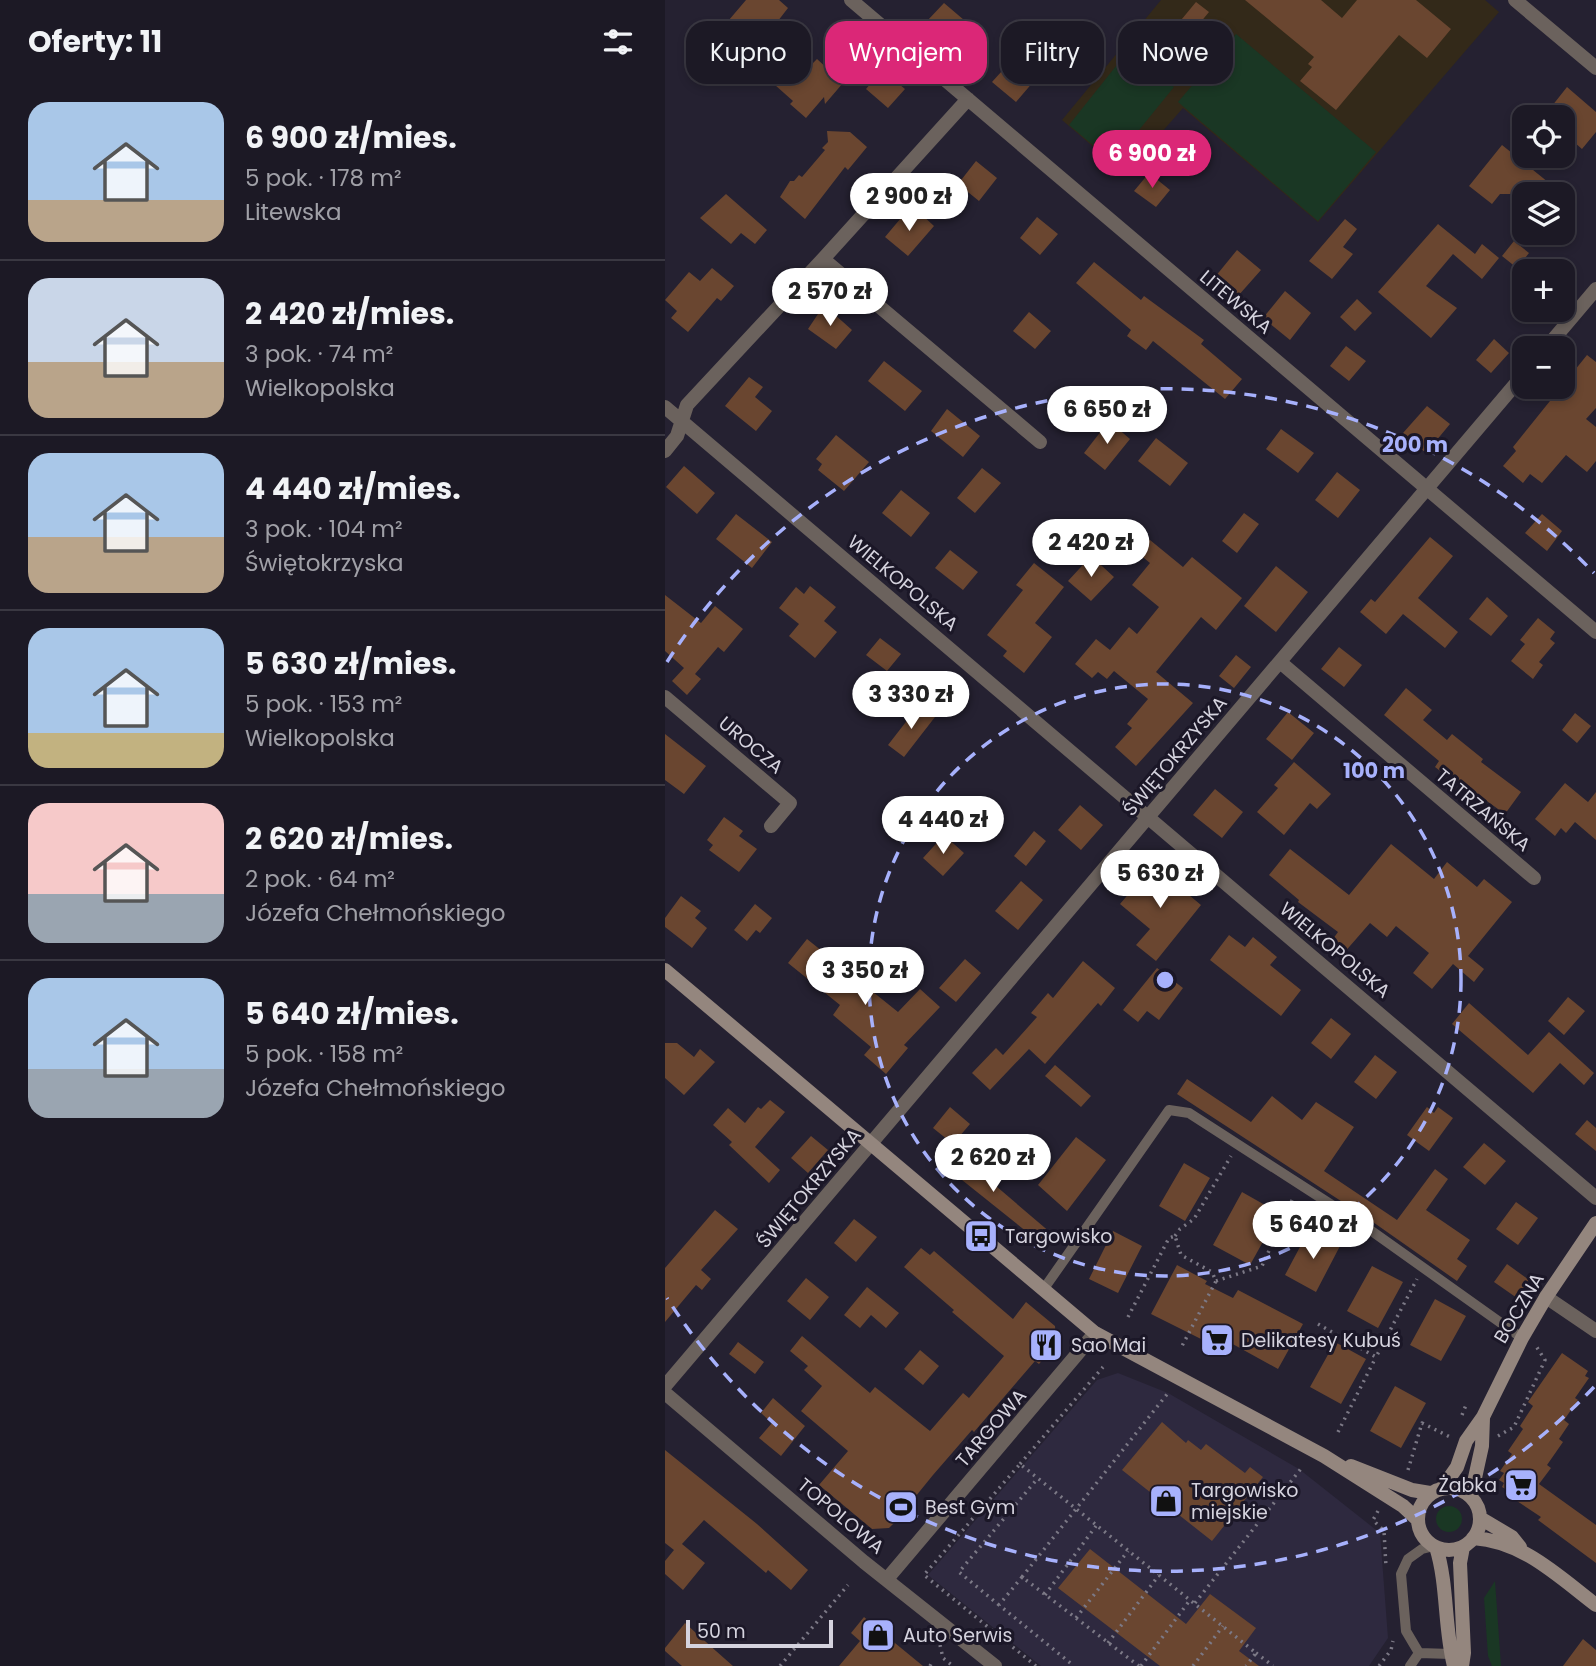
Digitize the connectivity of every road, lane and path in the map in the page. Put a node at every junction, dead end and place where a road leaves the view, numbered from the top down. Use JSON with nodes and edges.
{"nodes":[{"id":1,"x":851,"y":0,"type":"edge"},
{"id":2,"x":1515,"y":0,"type":"edge"},
{"id":3,"x":1596,"y":68,"type":"edge"},
{"id":4,"x":968,"y":99,"type":"junction"},
{"id":5,"x":824,"y":259,"type":"junction"},
{"id":6,"x":1596,"y":289,"type":"edge"},
{"id":7,"x":1556,"y":336,"type":"edge"},
{"id":8,"x":1512,"y":387,"type":"edge"},
{"id":9,"x":665,"y":407,"type":"edge"},
{"id":10,"x":682,"y":421,"type":"junction"},
{"id":11,"x":1040,"y":442,"type":"dead end"},
{"id":12,"x":665,"y":451,"type":"edge"},
{"id":13,"x":1426,"y":489,"type":"junction"},
{"id":14,"x":1596,"y":632,"type":"edge"},
{"id":15,"x":1280,"y":662,"type":"junction"},
{"id":16,"x":665,"y":698,"type":"edge"},
{"id":17,"x":1149,"y":816,"type":"junction"},
{"id":18,"x":771,"y":826,"type":"dead end"},
{"id":19,"x":1534,"y":878,"type":"dead end"},
{"id":20,"x":665,"y":970,"type":"edge"},
{"id":21,"x":871,"y":1145,"type":"junction"},
{"id":22,"x":1241,"y":1146,"type":"junction"},
{"id":23,"x":1299,"y":1184,"type":"junction"},
{"id":24,"x":1596,"y":1198,"type":"edge"},
{"id":25,"x":1596,"y":1223,"type":"edge"},
{"id":26,"x":1175,"y":1236,"type":"junction"},
{"id":27,"x":1423,"y":1268,"type":"junction"},
{"id":28,"x":1216,"y":1281,"type":"junction"},
{"id":29,"x":1043,"y":1290,"type":"junction"},
{"id":30,"x":1546,"y":1297,"type":"junction"},
{"id":31,"x":1128,"y":1317,"type":"dead end"},
{"id":32,"x":1318,"y":1324,"type":"dead end"},
{"id":33,"x":1596,"y":1331,"type":"edge"},
{"id":34,"x":1095,"y":1333,"type":"junction"},
{"id":35,"x":1522,"y":1338,"type":"junction"},
{"id":36,"x":1541,"y":1338,"type":"dead end"},
{"id":37,"x":1182,"y":1346,"type":"dead end"},
{"id":38,"x":1376,"y":1357,"type":"junction"},
{"id":39,"x":1103,"y":1367,"type":"dead end"},
{"id":40,"x":665,"y":1386,"type":"edge"},
{"id":41,"x":665,"y":1393,"type":"edge"},
{"id":42,"x":1168,"y":1393,"type":"dead end"},
{"id":43,"x":1466,"y":1405,"type":"dead end"},
{"id":44,"x":1461,"y":1416,"type":"dead end"},
{"id":45,"x":1483,"y":1417,"type":"junction"},
{"id":46,"x":1338,"y":1432,"type":"dead end"},
{"id":47,"x":1453,"y":1438,"type":"dead end"},
{"id":48,"x":1494,"y":1446,"type":"dead end"},
{"id":49,"x":1324,"y":1456,"type":"junction"},
{"id":50,"x":1020,"y":1464,"type":"junction"},
{"id":51,"x":1303,"y":1466,"type":"dead end"},
{"id":52,"x":1400,"y":1472,"type":"dead end"},
{"id":53,"x":1038,"y":1478,"type":"junction"},
{"id":54,"x":1437,"y":1490,"type":"junction"},
{"id":55,"x":1471,"y":1496,"type":"junction"},
{"id":56,"x":1380,"y":1507,"type":"dead end"},
{"id":57,"x":1075,"y":1509,"type":"junction"},
{"id":58,"x":1480,"y":1518,"type":"junction"},
{"id":59,"x":1417,"y":1519,"type":"junction"},
{"id":60,"x":1373,"y":1520,"type":"dead end"},
{"id":61,"x":1097,"y":1526,"type":"junction"},
{"id":62,"x":1468,"y":1543,"type":"junction"},
{"id":63,"x":1435,"y":1547,"type":"junction"},
{"id":64,"x":1523,"y":1550,"type":"junction"},
{"id":65,"x":1128,"y":1551,"type":"junction"},
{"id":66,"x":1159,"y":1575,"type":"junction"},
{"id":67,"x":1021,"y":1577,"type":"junction"},
{"id":68,"x":887,"y":1579,"type":"junction"},
{"id":69,"x":848,"y":1585,"type":"dead end"},
{"id":70,"x":1045,"y":1595,"type":"junction"},
{"id":71,"x":1193,"y":1601,"type":"junction"},
{"id":72,"x":999,"y":1605,"type":"junction"},
{"id":73,"x":1596,"y":1605,"type":"edge"},
{"id":74,"x":1076,"y":1618,"type":"junction"},
{"id":75,"x":1223,"y":1626,"type":"junction"},
{"id":76,"x":1392,"y":1642,"type":"dead end"},
{"id":77,"x":1108,"y":1643,"type":"junction"},
{"id":78,"x":1256,"y":1653,"type":"junction"},
{"id":79,"x":1419,"y":1653,"type":"junction"},
{"id":80,"x":1452,"y":1660,"type":"edge"},
{"id":81,"x":780,"y":1666,"type":"edge"},
{"id":82,"x":995,"y":1666,"type":"edge"},
{"id":83,"x":1036,"y":1666,"type":"edge"},
{"id":84,"x":1074,"y":1666,"type":"edge"},
{"id":85,"x":1140,"y":1666,"type":"edge"},
{"id":86,"x":1193,"y":1666,"type":"edge"},
{"id":87,"x":1246,"y":1666,"type":"edge"},
{"id":88,"x":1273,"y":1666,"type":"edge"},
{"id":89,"x":1379,"y":1666,"type":"edge"},
{"id":90,"x":1410,"y":1666,"type":"edge"},
{"id":91,"x":1462,"y":1666,"type":"edge"}],
"edges":[{"from":1,"to":4,"type":"street","name":"LITEWSKA"},
{"from":2,"to":3,"type":"street"},
{"from":4,"to":5,"type":"street"},
{"from":4,"to":13,"type":"street","name":"LITEWSKA"},
{"from":5,"to":10,"type":"street"},
{"from":5,"to":11,"type":"street"},
{"from":6,"to":7,"type":"street"},
{"from":8,"to":13,"type":"street","name":"ŚWIĘTOKRZYSKA"},
{"from":9,"to":10,"type":"street","name":"WIELKOPOLSKA"},
{"from":10,"to":12,"type":"street"},
{"from":10,"to":17,"type":"street","name":"WIELKOPOLSKA"},
{"from":13,"to":14,"type":"street","name":"LITEWSKA"},
{"from":13,"to":15,"type":"street","name":"ŚWIĘTOKRZYSKA"},
{"from":15,"to":17,"type":"street","name":"ŚWIĘTOKRZYSKA"},
{"from":15,"to":19,"type":"street","name":"TATRZAŃSKA"},
{"from":16,"to":18,"type":"street","name":"UROCZA"},
{"from":17,"to":21,"type":"street","name":"ŚWIĘTOKRZYSKA"},
{"from":17,"to":24,"type":"street","name":"WIELKOPOLSKA"},
{"from":20,"to":21,"type":"street"},
{"from":21,"to":29,"type":"street"},
{"from":21,"to":40,"type":"street","name":"ŚWIĘTOKRZYSKA"},
{"from":22,"to":23,"type":"lane"},
{"from":22,"to":26,"type":"path"},
{"from":22,"to":29,"type":"lane"},
{"from":23,"to":27,"type":"lane"},
{"from":23,"to":28,"type":"path"},
{"from":25,"to":30,"type":"street","name":"BOCZNA"},
{"from":26,"to":28,"type":"path"},
{"from":26,"to":31,"type":"path"},
{"from":27,"to":35,"type":"lane"},
{"from":27,"to":38,"type":"path"},
{"from":28,"to":37,"type":"path"},
{"from":29,"to":34,"type":"street"},
{"from":30,"to":33,"type":"street"},
{"from":30,"to":35,"type":"street","name":"BOCZNA"},
{"from":32,"to":38,"type":"path"},
{"from":34,"to":49,"type":"street"},
{"from":34,"to":68,"type":"street","name":"TARGOWA"},
{"from":35,"to":45,"type":"street","name":"BOCZNA"},
{"from":36,"to":48,"type":"path"},
{"from":38,"to":46,"type":"path"},
{"from":39,"to":50,"type":"path"},
{"from":41,"to":68,"type":"street","name":"TOPOLOWA"},
{"from":42,"to":57,"type":"path"},
{"from":43,"to":44,"type":"path"},
{"from":45,"to":54,"type":"street","name":"BOCZNA"},
{"from":45,"to":55,"type":"street","name":"BOCZNA"},
{"from":47,"to":52,"type":"path"},
{"from":49,"to":54,"type":"street"},
{"from":49,"to":59,"type":"street"},
{"from":50,"to":53,"type":"path"},
{"from":50,"to":83,"type":"path"},
{"from":51,"to":71,"type":"path"},
{"from":53,"to":57,"type":"path"},
{"from":53,"to":72,"type":"path"},
{"from":54,"to":55,"type":"street"},
{"from":54,"to":59,"type":"street"},
{"from":55,"to":58,"type":"street"},
{"from":56,"to":60,"type":"path"},
{"from":57,"to":61,"type":"path"},
{"from":57,"to":67,"type":"path"},
{"from":58,"to":62,"type":"street"},
{"from":58,"to":64,"type":"street"},
{"from":59,"to":63,"type":"street"},
{"from":61,"to":65,"type":"path"},
{"from":61,"to":70,"type":"path"},
{"from":62,"to":63,"type":"street"},
{"from":62,"to":64,"type":"street"},
{"from":62,"to":91,"type":"street"},
{"from":63,"to":79,"type":"lane"},
{"from":63,"to":80,"type":"street"},
{"from":64,"to":73,"type":"street"},
{"from":65,"to":66,"type":"path"},
{"from":65,"to":74,"type":"path"},
{"from":66,"to":71,"type":"path"},
{"from":66,"to":77,"type":"path"},
{"from":67,"to":70,"type":"path"},
{"from":67,"to":72,"type":"path"},
{"from":68,"to":82,"type":"street","name":"TOPOLOWA"},
{"from":69,"to":81,"type":"path"},
{"from":70,"to":74,"type":"path"},
{"from":71,"to":75,"type":"path"},
{"from":71,"to":85,"type":"path"},
{"from":72,"to":84,"type":"path"},
{"from":74,"to":77,"type":"path"},
{"from":75,"to":78,"type":"path"},
{"from":75,"to":86,"type":"path"},
{"from":76,"to":89,"type":"path"},
{"from":77,"to":85,"type":"path"},
{"from":78,"to":87,"type":"path"},
{"from":78,"to":88,"type":"path"},
{"from":79,"to":80,"type":"lane"},
{"from":79,"to":90,"type":"lane"}]}
